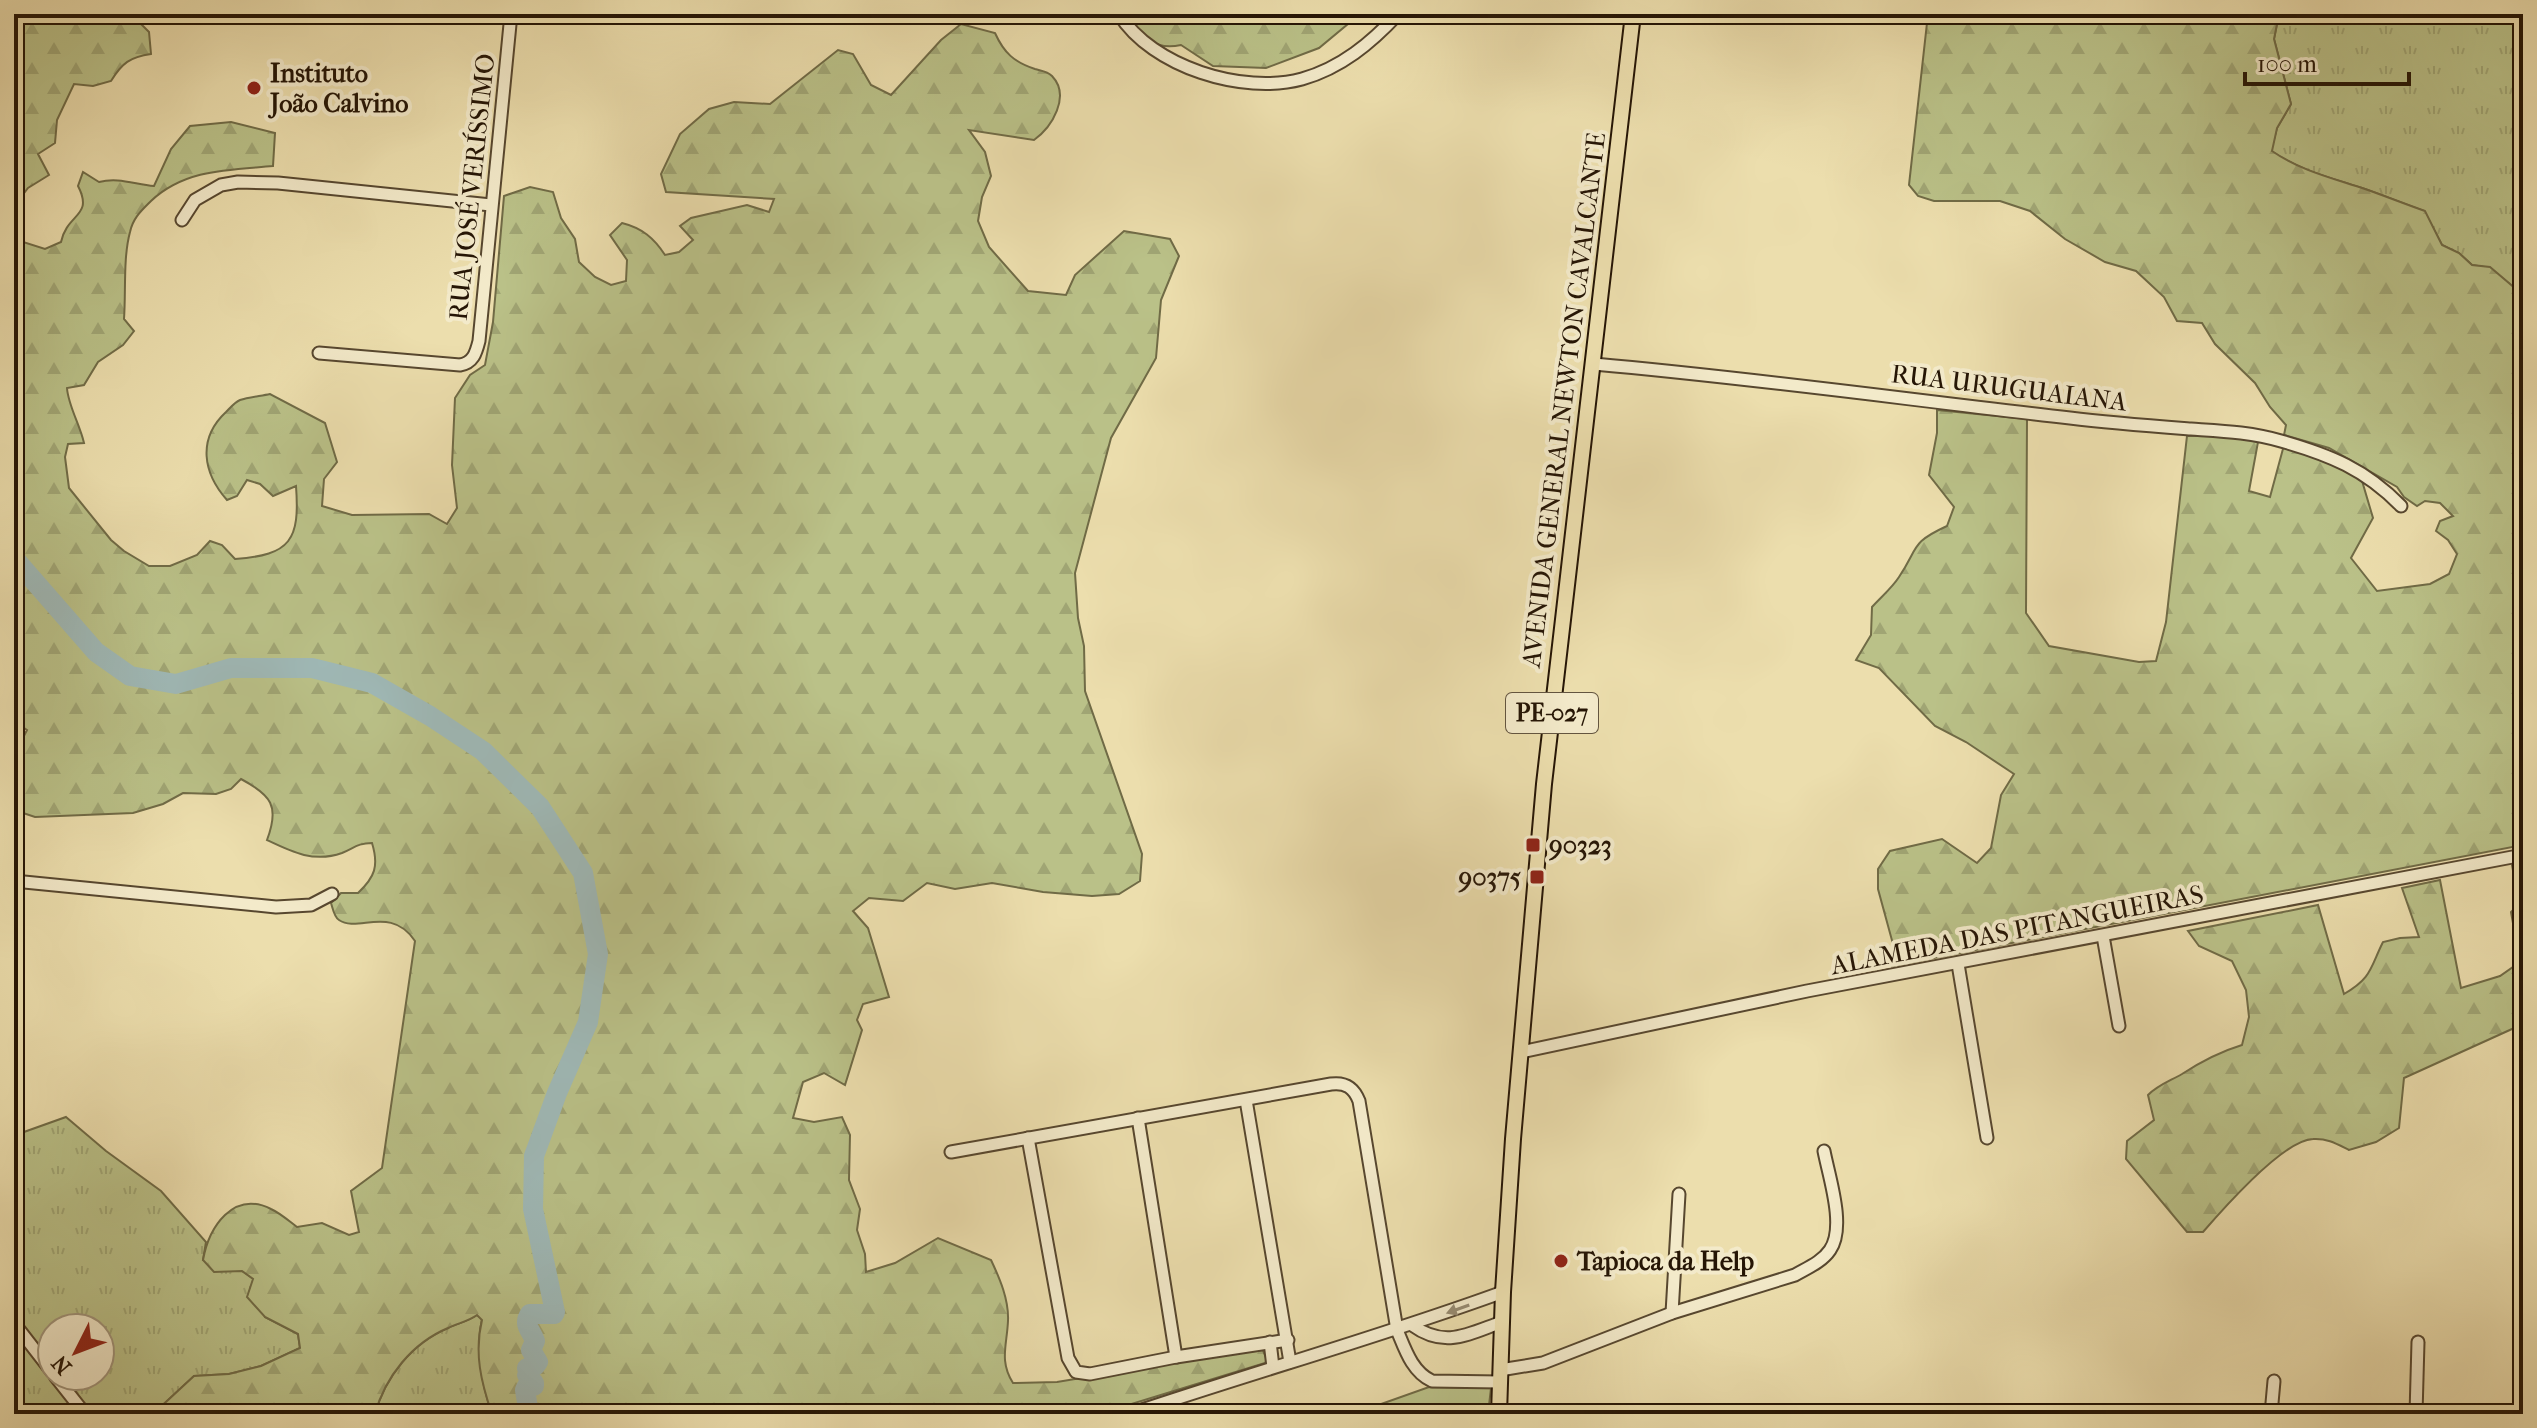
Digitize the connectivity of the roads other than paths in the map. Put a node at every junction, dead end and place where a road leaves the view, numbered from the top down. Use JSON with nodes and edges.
{"nodes":[{"id":1,"x":511,"y":14,"type":"edge"},
{"id":2,"x":1119,"y":14,"type":"edge"},
{"id":3,"x":1398,"y":14,"type":"edge"},
{"id":4,"x":1633,"y":14,"type":"edge"},
{"id":5,"x":491,"y":205,"type":"junction"},
{"id":6,"x":182,"y":220,"type":"dead end"},
{"id":7,"x":319,"y":353,"type":"dead end"},
{"id":8,"x":1594,"y":364,"type":"junction"},
{"id":9,"x":2401,"y":506,"type":"dead end"},
{"id":10,"x":2523,"y":855,"type":"edge"},
{"id":11,"x":14,"y":881,"type":"edge"},
{"id":12,"x":332,"y":894,"type":"dead end"},
{"id":13,"x":2103,"y":936,"type":"junction"},
{"id":14,"x":1958,"y":964,"type":"junction"},
{"id":15,"x":2119,"y":1026,"type":"dead end"},
{"id":16,"x":1521,"y":1052,"type":"junction"},
{"id":17,"x":1246,"y":1100,"type":"junction"},
{"id":18,"x":1138,"y":1118,"type":"junction"},
{"id":19,"x":1028,"y":1138,"type":"junction"},
{"id":20,"x":1987,"y":1138,"type":"dead end"},
{"id":21,"x":1824,"y":1151,"type":"dead end"},
{"id":22,"x":951,"y":1152,"type":"dead end"},
{"id":23,"x":1679,"y":1194,"type":"dead end"},
{"id":24,"x":1503,"y":1292,"type":"junction"},
{"id":25,"x":1672,"y":1313,"type":"junction"},
{"id":26,"x":1502,"y":1322,"type":"junction"},
{"id":27,"x":14,"y":1323,"type":"edge"},
{"id":28,"x":1412,"y":1325,"type":"junction"},
{"id":29,"x":1397,"y":1330,"type":"junction"},
{"id":30,"x":1288,"y":1340,"type":"junction"},
{"id":31,"x":1270,"y":1342,"type":"junction"},
{"id":32,"x":2418,"y":1342,"type":"dead end"},
{"id":33,"x":36,"y":1351,"type":"edge"},
{"id":34,"x":1176,"y":1357,"type":"junction"},
{"id":35,"x":1290,"y":1362,"type":"junction"},
{"id":36,"x":1273,"y":1367,"type":"junction"},
{"id":37,"x":1500,"y":1376,"type":"junction"},
{"id":38,"x":2274,"y":1381,"type":"dead end"},
{"id":39,"x":68,"y":1392,"type":"edge"},
{"id":40,"x":85,"y":1414,"type":"edge"},
{"id":41,"x":1130,"y":1414,"type":"edge"},
{"id":42,"x":1499,"y":1414,"type":"edge"},
{"id":43,"x":2271,"y":1414,"type":"edge"},
{"id":44,"x":2416,"y":1414,"type":"edge"}],
"edges":[{"from":1,"to":5,"type":"street","name":"RUA JOSÉ VERÍSSIMO"},
{"from":2,"to":3,"type":"street"},
{"from":4,"to":8,"type":"main road","name":"AVENIDA GENERAL NEWTON CAVALCANTE","number":"PE-027"},
{"from":5,"to":6,"type":"street"},
{"from":5,"to":7,"type":"street","name":"RUA JOSÉ VERÍSSIMO"},
{"from":8,"to":9,"type":"street","name":"RUA URUGUAIANA"},
{"from":8,"to":16,"type":"main road","name":"AVENIDA GENERAL NEWTON CAVALCANTE","number":"PE-027"},
{"from":10,"to":13,"type":"street","name":"ALAMEDA DAS PITANGUEIRAS"},
{"from":11,"to":12,"type":"street"},
{"from":13,"to":14,"type":"street","name":"ALAMEDA DAS PITANGUEIRAS"},
{"from":13,"to":15,"type":"street"},
{"from":14,"to":16,"type":"street","name":"ALAMEDA DAS PITANGUEIRAS"},
{"from":14,"to":20,"type":"street"},
{"from":16,"to":24,"type":"main road","name":"AVENIDA GENERAL NEWTON CAVALCANTE","number":"PE-027"},
{"from":17,"to":18,"type":"street"},
{"from":17,"to":29,"type":"street"},
{"from":17,"to":30,"type":"street"},
{"from":18,"to":19,"type":"street"},
{"from":18,"to":34,"type":"street"},
{"from":19,"to":22,"type":"street"},
{"from":19,"to":34,"type":"street"},
{"from":21,"to":25,"type":"street"},
{"from":23,"to":25,"type":"street"},
{"from":24,"to":26,"type":"main road","name":"AVENIDA GENERAL NEWTON CAVALCANTE","number":"PE-027"},
{"from":24,"to":28,"type":"street","one_way":true},
{"from":25,"to":37,"type":"street"},
{"from":26,"to":28,"type":"street"},
{"from":26,"to":37,"type":"main road","name":"AVENIDA GENERAL NEWTON CAVALCANTE","number":"PE-027"},
{"from":27,"to":33,"type":"street"},
{"from":28,"to":29,"type":"street"},
{"from":29,"to":35,"type":"street"},
{"from":29,"to":37,"type":"street"},
{"from":30,"to":31,"type":"street"},
{"from":30,"to":35,"type":"street"},
{"from":31,"to":34,"type":"street"},
{"from":31,"to":36,"type":"street"},
{"from":32,"to":44,"type":"street"},
{"from":35,"to":36,"type":"street"},
{"from":36,"to":41,"type":"street"},
{"from":37,"to":42,"type":"main road","name":"AVENIDA GENERAL NEWTON CAVALCANTE","number":"PE-027"},
{"from":38,"to":43,"type":"street"},
{"from":39,"to":40,"type":"street"}]}
